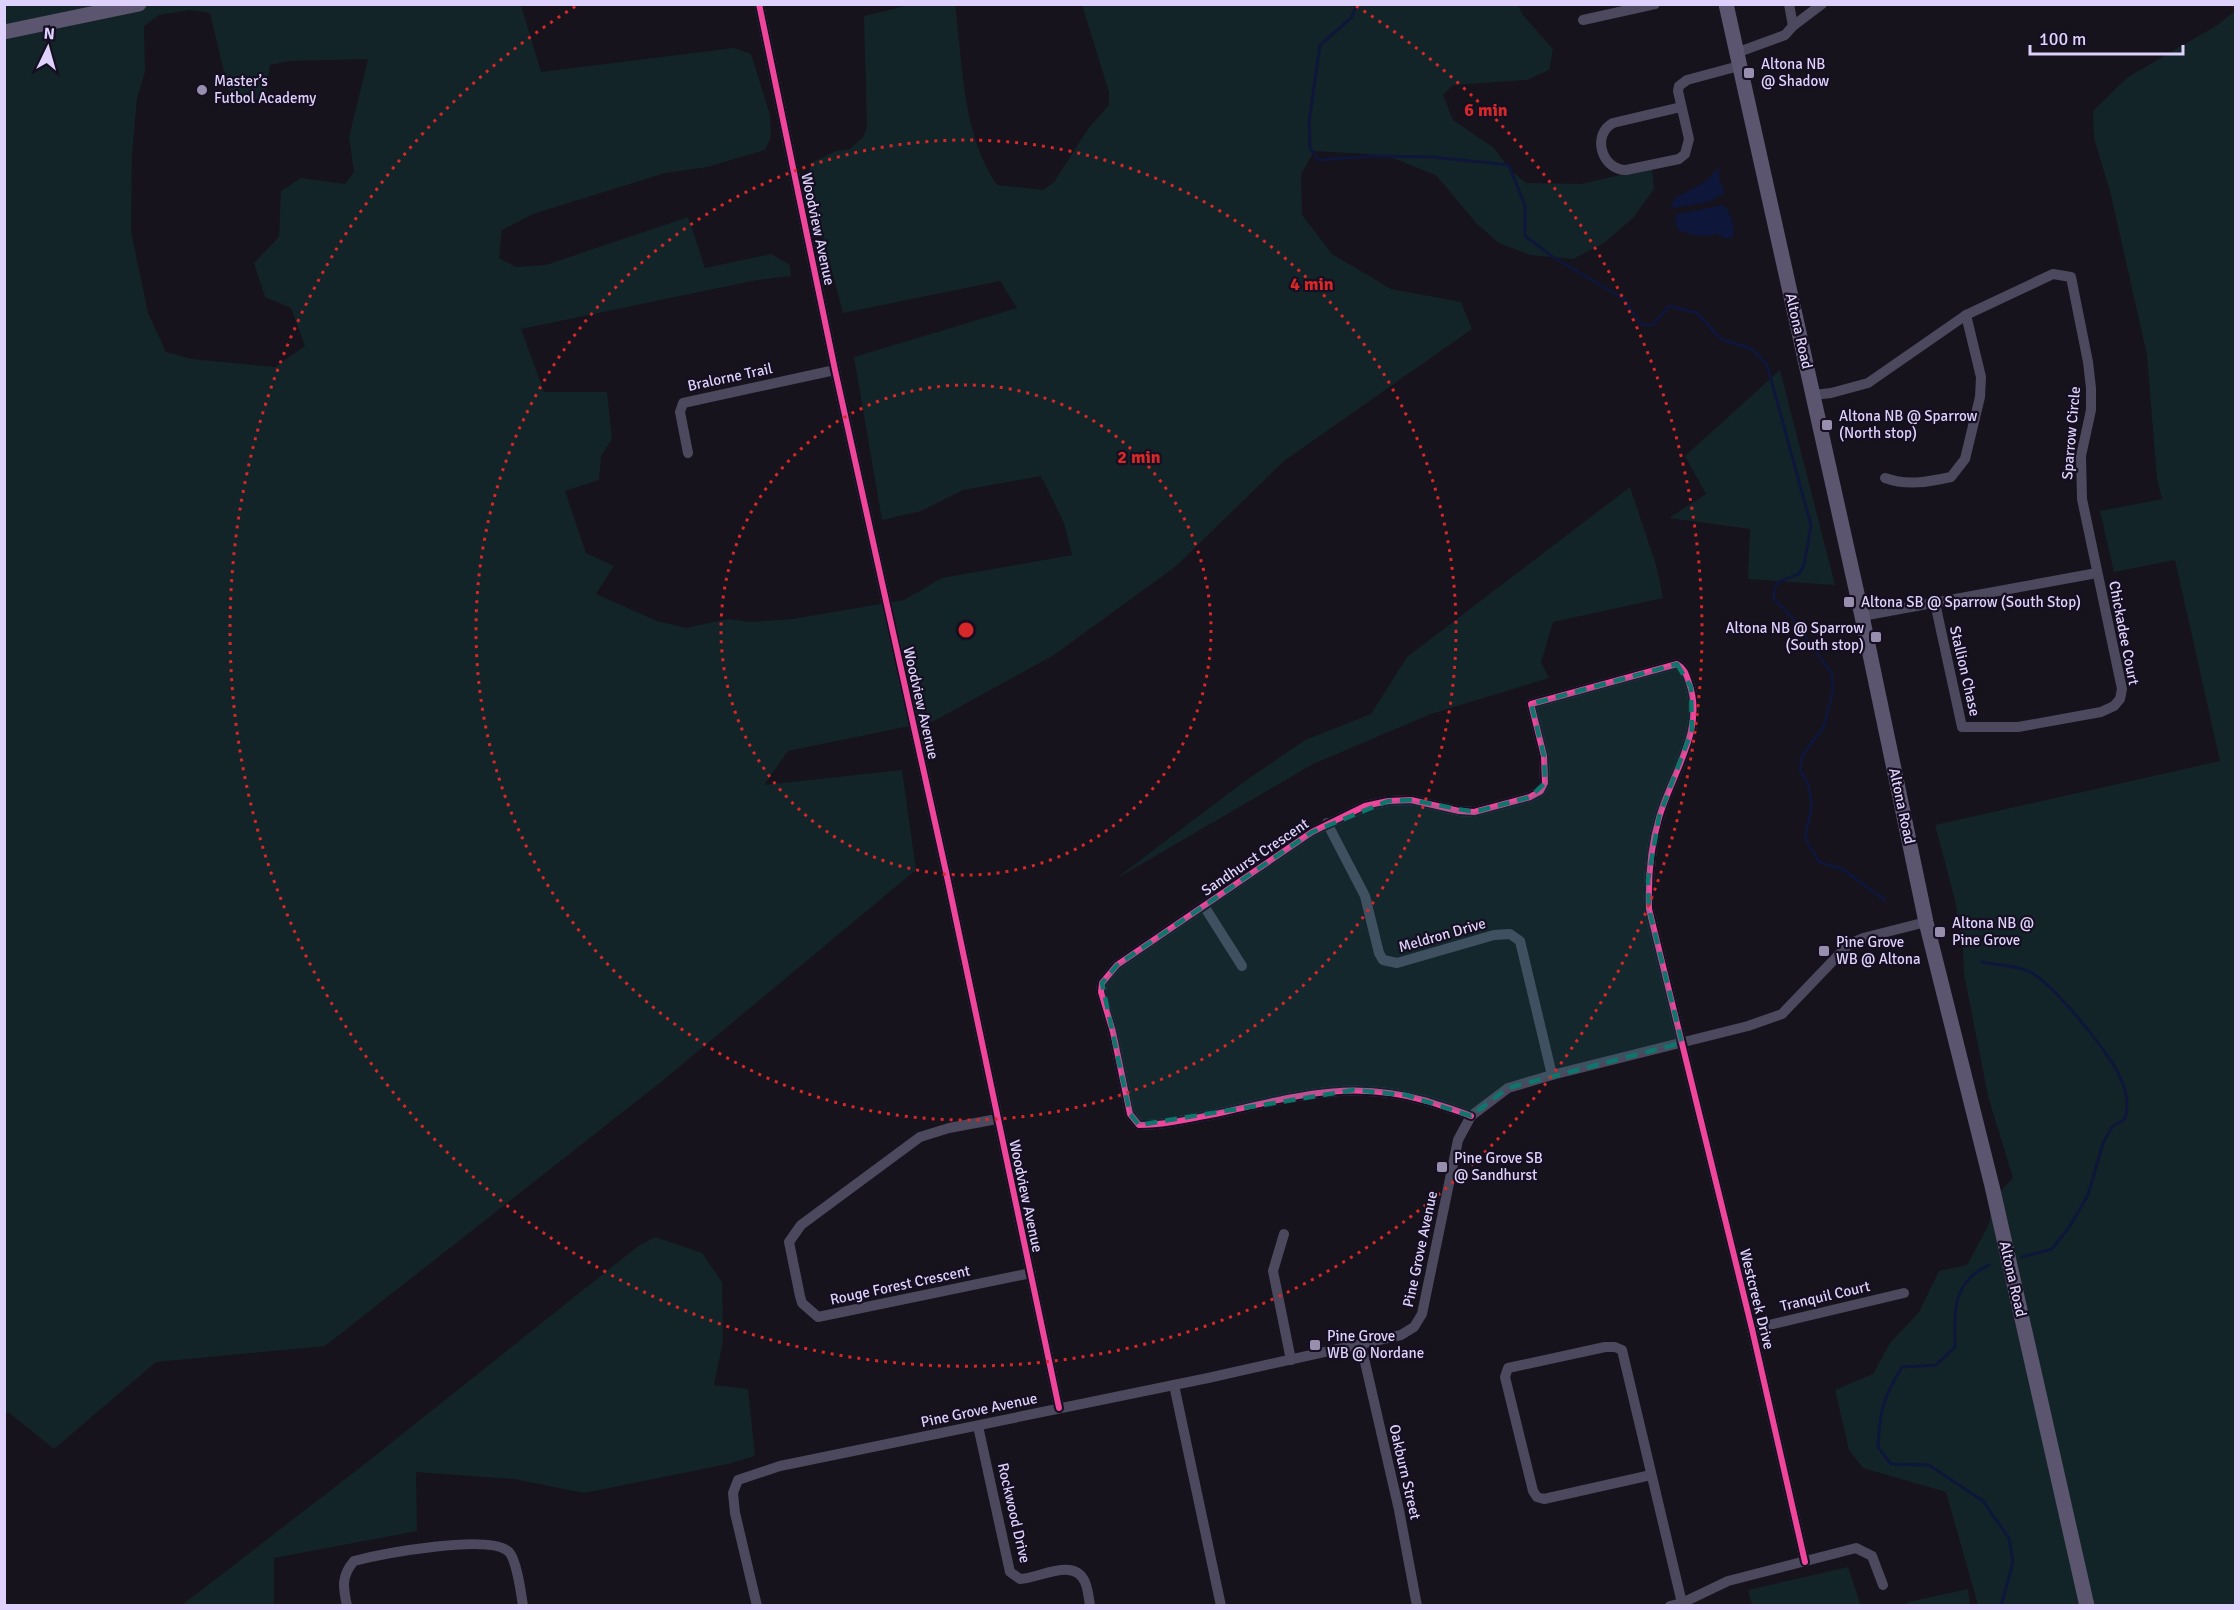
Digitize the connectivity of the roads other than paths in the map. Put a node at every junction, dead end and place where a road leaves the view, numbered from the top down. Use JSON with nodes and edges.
{"nodes":[{"id":1,"x":139,"y":4,"type":"edge"},
{"id":2,"x":759,"y":4,"type":"edge"},
{"id":3,"x":1655,"y":4,"type":"edge"},
{"id":4,"x":1726,"y":4,"type":"edge"},
{"id":5,"x":1789,"y":4,"type":"edge"},
{"id":6,"x":1822,"y":4,"type":"edge"},
{"id":7,"x":1583,"y":20,"type":"dead end"},
{"id":8,"x":1793,"y":26,"type":"junction"},
{"id":9,"x":4,"y":32,"type":"edge"},
{"id":10,"x":1738,"y":60,"type":"junction"},
{"id":11,"x":1681,"y":107,"type":"junction"},
{"id":12,"x":1966,"y":315,"type":"junction"},
{"id":13,"x":835,"y":370,"type":"junction"},
{"id":14,"x":1813,"y":395,"type":"junction"},
{"id":15,"x":688,"y":453,"type":"dead end"},
{"id":16,"x":1885,"y":478,"type":"dead end"},
{"id":17,"x":2097,"y":573,"type":"junction"},
{"id":18,"x":1935,"y":603,"type":"junction"},
{"id":19,"x":1862,"y":616,"type":"junction"},
{"id":20,"x":2018,"y":728,"type":"joint"},
{"id":21,"x":1327,"y":823,"type":"junction"},
{"id":22,"x":1204,"y":906,"type":"junction"},
{"id":23,"x":1926,"y":922,"type":"junction"},
{"id":24,"x":1242,"y":966,"type":"dead end"},
{"id":25,"x":1682,"y":1043,"type":"junction"},
{"id":26,"x":1552,"y":1075,"type":"junction"},
{"id":27,"x":1471,"y":1116,"type":"junction"},
{"id":28,"x":997,"y":1119,"type":"junction"},
{"id":29,"x":1284,"y":1234,"type":"dead end"},
{"id":30,"x":1031,"y":1273,"type":"junction"},
{"id":31,"x":1904,"y":1293,"type":"dead end"},
{"id":32,"x":1752,"y":1329,"type":"junction"},
{"id":33,"x":1361,"y":1345,"type":"junction"},
{"id":34,"x":1291,"y":1360,"type":"junction"},
{"id":35,"x":1174,"y":1385,"type":"junction"},
{"id":36,"x":1059,"y":1408,"type":"junction"},
{"id":37,"x":978,"y":1426,"type":"junction"},
{"id":38,"x":1651,"y":1475,"type":"junction"},
{"id":39,"x":1805,"y":1562,"type":"junction"},
{"id":40,"x":1883,"y":1585,"type":"dead end"},
{"id":41,"x":1682,"y":1603,"type":"junction"},
{"id":42,"x":347,"y":1605,"type":"edge"},
{"id":43,"x":524,"y":1605,"type":"edge"},
{"id":44,"x":757,"y":1605,"type":"edge"},
{"id":45,"x":1090,"y":1605,"type":"edge"},
{"id":46,"x":1221,"y":1605,"type":"edge"},
{"id":47,"x":1417,"y":1605,"type":"edge"},
{"id":48,"x":1670,"y":1605,"type":"edge"},
{"id":49,"x":2087,"y":1605,"type":"edge"}],
"edges":[{"from":1,"to":9,"type":"main road"},
{"from":2,"to":13,"type":"street","name":"Woodview Avenue"},
{"from":3,"to":7,"type":"street"},
{"from":4,"to":10,"type":"main road","name":"Altona Road"},
{"from":5,"to":8,"type":"street"},
{"from":6,"to":8,"type":"street"},
{"from":8,"to":10,"type":"street"},
{"from":10,"to":11,"type":"street"},
{"from":10,"to":14,"type":"main road","name":"Altona Road"},
{"from":11,"to":11,"type":"street"},
{"from":12,"to":14,"type":"street","name":"Sparrow Circle"},
{"from":12,"to":16,"type":"street"},
{"from":12,"to":17,"type":"street","name":"Sparrow Circle"},
{"from":13,"to":15,"type":"street","name":"Bralorne Trail"},
{"from":13,"to":28,"type":"street","name":"Woodview Avenue"},
{"from":14,"to":19,"type":"main road","name":"Altona Road"},
{"from":17,"to":18,"type":"street"},
{"from":17,"to":20,"type":"street","name":"Chickadee Court"},
{"from":18,"to":19,"type":"street"},
{"from":18,"to":20,"type":"street","name":"Stallion Chase"},
{"from":19,"to":23,"type":"main road","name":"Altona Road"},
{"from":21,"to":22,"type":"street","name":"Sandhurst Crescent"},
{"from":21,"to":25,"type":"street","name":"Sandhurst Crescent"},
{"from":21,"to":26,"type":"street","name":"Meldron Drive"},
{"from":22,"to":24,"type":"street"},
{"from":22,"to":27,"type":"street","name":"Sandhurst Crescent"},
{"from":23,"to":25,"type":"street","name":"Pine Grove Avenue"},
{"from":23,"to":49,"type":"main road","name":"Altona Road"},
{"from":25,"to":26,"type":"street","name":"Pine Grove Avenue"},
{"from":25,"to":32,"type":"street","name":"Westcreek Drive"},
{"from":26,"to":27,"type":"street","name":"Pine Grove Avenue"},
{"from":27,"to":33,"type":"street","name":"Pine Grove Avenue"},
{"from":28,"to":30,"type":"street","name":"Woodview Avenue"},
{"from":28,"to":30,"type":"street","name":"Rouge Forest Crescent"},
{"from":29,"to":34,"type":"street"},
{"from":30,"to":36,"type":"street","name":"Woodview Avenue"},
{"from":31,"to":32,"type":"street","name":"Tranquil Court"},
{"from":32,"to":39,"type":"street","name":"Westcreek Drive"},
{"from":33,"to":34,"type":"street","name":"Pine Grove Avenue"},
{"from":33,"to":47,"type":"street","name":"Oakburn Street"},
{"from":34,"to":35,"type":"street","name":"Pine Grove Avenue"},
{"from":35,"to":36,"type":"street","name":"Pine Grove Avenue"},
{"from":35,"to":46,"type":"street"},
{"from":36,"to":37,"type":"street","name":"Pine Grove Avenue"},
{"from":37,"to":44,"type":"street","name":"Pine Grove Avenue"},
{"from":37,"to":45,"type":"street","name":"Rockwood Drive"},
{"from":38,"to":38,"type":"street"},
{"from":38,"to":41,"type":"street"},
{"from":39,"to":40,"type":"street"},
{"from":39,"to":41,"type":"street"},
{"from":41,"to":48,"type":"street"},
{"from":42,"to":43,"type":"street"}]}
